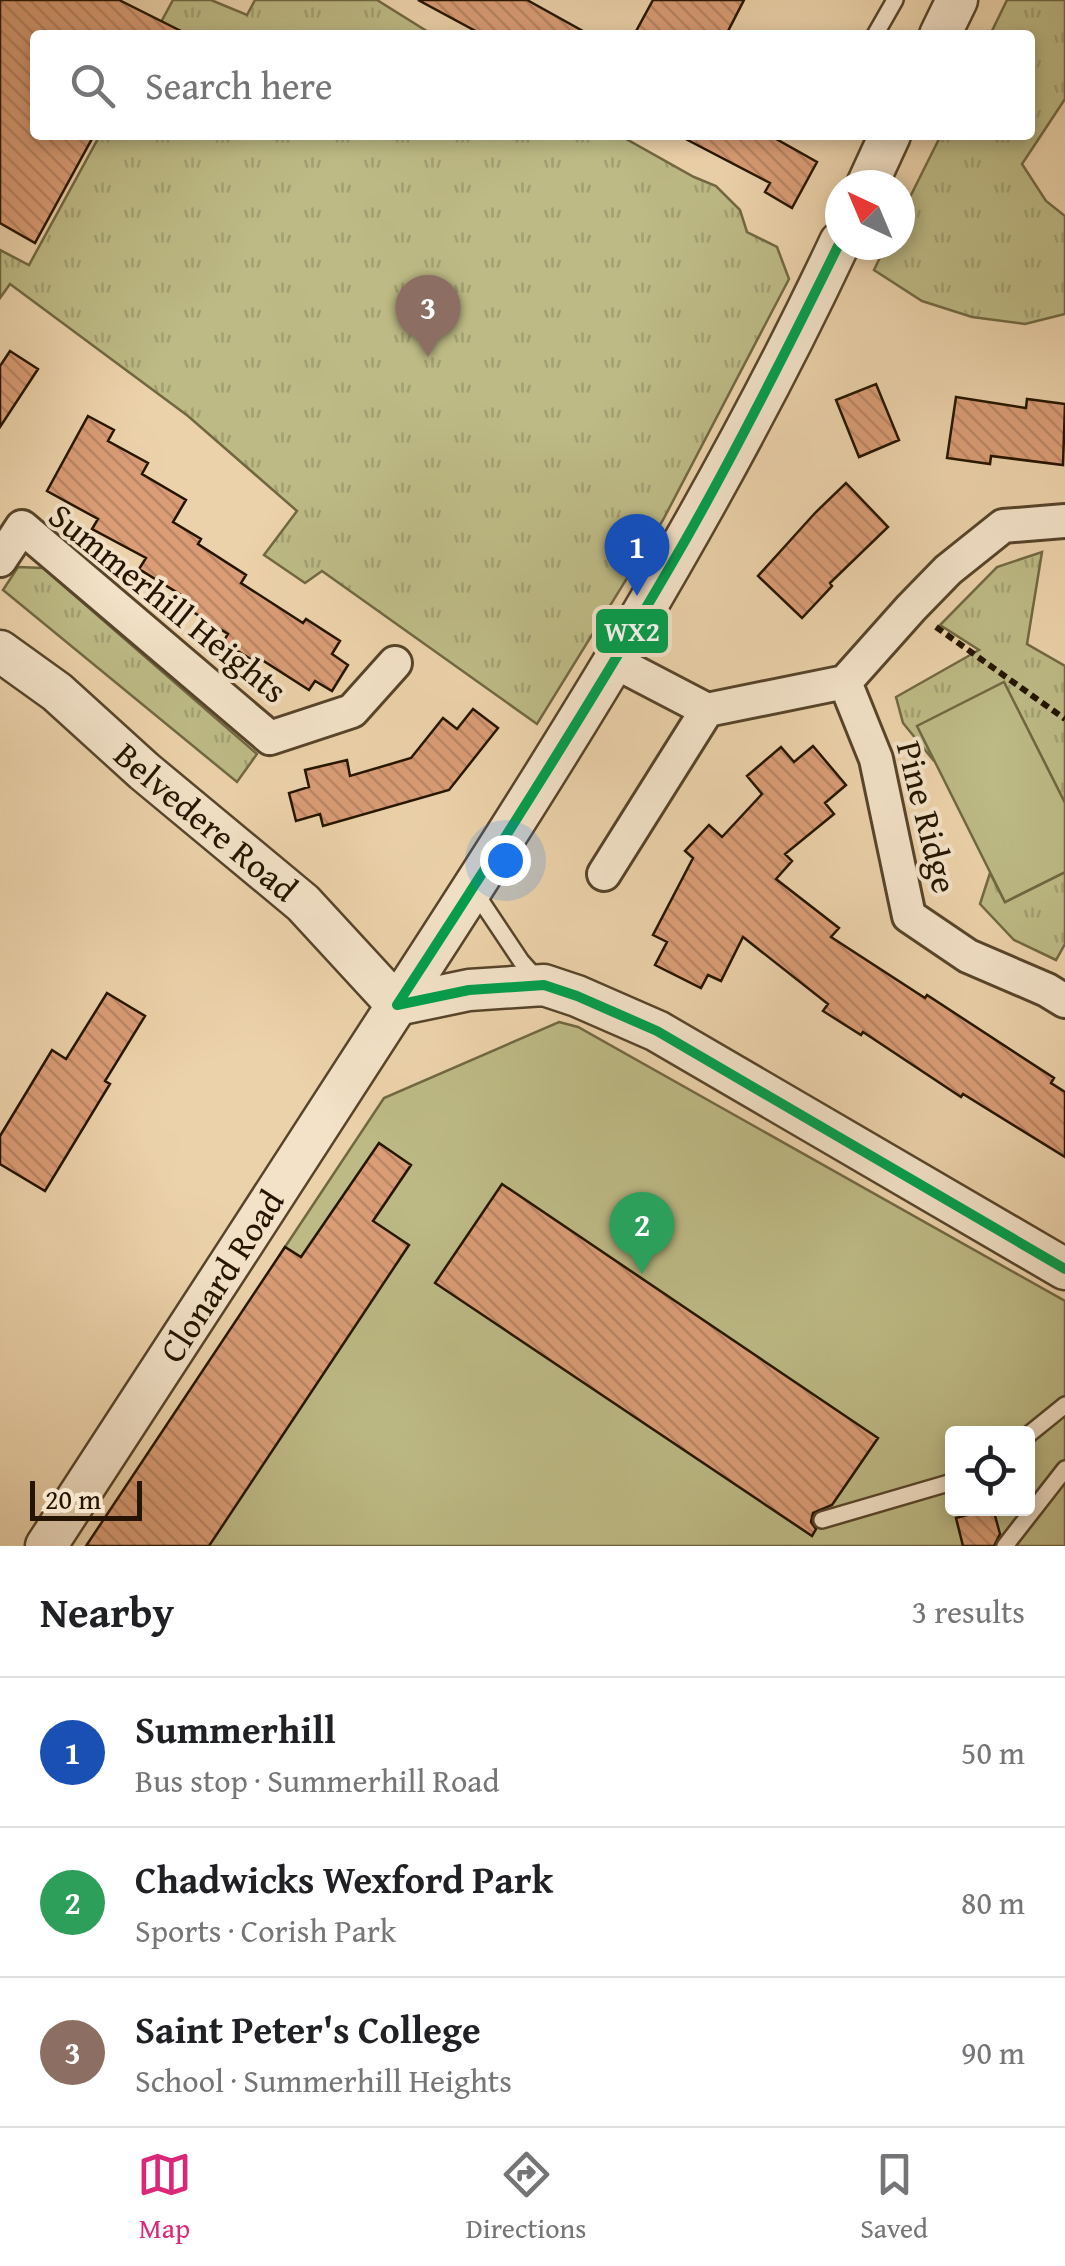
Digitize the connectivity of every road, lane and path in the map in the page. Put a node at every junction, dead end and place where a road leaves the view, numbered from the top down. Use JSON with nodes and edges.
{"nodes":[{"id":1,"x":895,"y":0,"type":"edge"},
{"id":2,"x":957,"y":0,"type":"edge"},
{"id":3,"x":878,"y":30,"type":"edge"},
{"id":4,"x":942,"y":30,"type":"edge"},
{"id":5,"x":888,"y":140,"type":"edge"},
{"id":6,"x":874,"y":170,"type":"edge"},
{"id":7,"x":831,"y":260,"type":"edge"},
{"id":8,"x":1065,"y":521,"type":"edge"},
{"id":9,"x":0,"y":560,"type":"edge"},
{"id":10,"x":911,"y":608,"type":"junction"},
{"id":11,"x":0,"y":651,"type":"edge"},
{"id":12,"x":615,"y":662,"type":"junction"},
{"id":13,"x":395,"y":663,"type":"dead end"},
{"id":14,"x":845,"y":682,"type":"junction"},
{"id":15,"x":707,"y":710,"type":"junction"},
{"id":16,"x":1065,"y":719,"type":"edge"},
{"id":17,"x":604,"y":874,"type":"dead end"},
{"id":18,"x":473,"y":889,"type":"junction"},
{"id":19,"x":544,"y":986,"type":"junction"},
{"id":20,"x":1065,"y":1001,"type":"edge"},
{"id":21,"x":398,"y":1005,"type":"junction"},
{"id":22,"x":1065,"y":1269,"type":"edge"},
{"id":23,"x":1065,"y":1405,"type":"edge"},
{"id":24,"x":1035,"y":1429,"type":"edge"},
{"id":25,"x":1065,"y":1470,"type":"edge"},
{"id":26,"x":945,"y":1484,"type":"edge"},
{"id":27,"x":822,"y":1520,"type":"dead end"},
{"id":28,"x":46,"y":1546,"type":"edge"},
{"id":29,"x":1005,"y":1546,"type":"edge"}],
"edges":[{"from":1,"to":3,"type":"lane"},
{"from":2,"to":4,"type":"street"},
{"from":5,"to":6,"type":"street"},
{"from":7,"to":12,"type":"street","name":"Clonard Road"},
{"from":8,"to":10,"type":"street"},
{"from":9,"to":13,"type":"street","name":"Summerhill Heights"},
{"from":10,"to":14,"type":"street"},
{"from":10,"to":16,"type":"path"},
{"from":11,"to":21,"type":"street","name":"Belvedere Road"},
{"from":12,"to":15,"type":"street"},
{"from":12,"to":18,"type":"street","name":"Clonard Road"},
{"from":14,"to":15,"type":"street"},
{"from":14,"to":20,"type":"street","name":"Pine Ridge"},
{"from":15,"to":17,"type":"street"},
{"from":18,"to":19,"type":"lane"},
{"from":18,"to":21,"type":"street","name":"Clonard Road"},
{"from":19,"to":21,"type":"street"},
{"from":19,"to":22,"type":"street"},
{"from":21,"to":28,"type":"street","name":"Clonard Road"},
{"from":23,"to":24,"type":"lane"},
{"from":25,"to":29,"type":"lane"},
{"from":26,"to":27,"type":"lane"}]}
